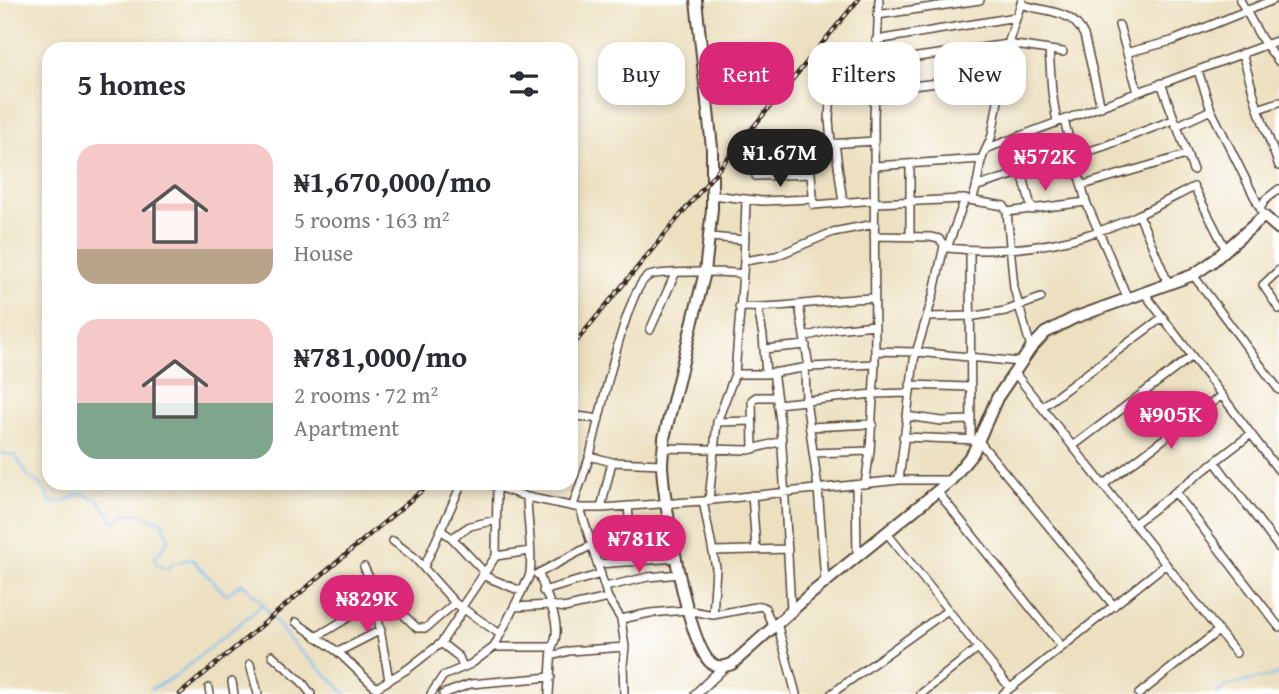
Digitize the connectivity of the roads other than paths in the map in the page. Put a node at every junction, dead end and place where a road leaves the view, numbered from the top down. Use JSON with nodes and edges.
{"nodes":[{"id":1,"x":696,"y":0,"type":"edge"},
{"id":2,"x":879,"y":0,"type":"edge"},
{"id":3,"x":980,"y":0,"type":"edge"},
{"id":4,"x":1240,"y":0,"type":"edge"},
{"id":5,"x":1273,"y":0,"type":"edge"},
{"id":6,"x":1022,"y":2,"type":"edge"},
{"id":7,"x":1247,"y":12,"type":"junction"},
{"id":8,"x":877,"y":15,"type":"junction"},
{"id":9,"x":1016,"y":17,"type":"junction"},
{"id":10,"x":1119,"y":24,"type":"dead end"},
{"id":11,"x":876,"y":40,"type":"joint"},
{"id":12,"x":1279,"y":40,"type":"edge"},
{"id":13,"x":1009,"y":42,"type":"edge"},
{"id":14,"x":1266,"y":44,"type":"junction"},
{"id":15,"x":1026,"y":47,"type":"edge"},
{"id":16,"x":1049,"y":50,"type":"junction"},
{"id":17,"x":1063,"y":52,"type":"dead end"},
{"id":18,"x":1129,"y":52,"type":"junction"},
{"id":19,"x":1242,"y":53,"type":"junction"},
{"id":20,"x":1279,"y":62,"type":"edge"},
{"id":21,"x":1198,"y":71,"type":"junction"},
{"id":22,"x":1161,"y":83,"type":"junction"},
{"id":23,"x":1138,"y":92,"type":"junction"},
{"id":24,"x":1279,"y":102,"type":"edge"},
{"id":25,"x":830,"y":105,"type":"edge"},
{"id":26,"x":875,"y":105,"type":"edge"},
{"id":27,"x":998,"y":105,"type":"edge"},
{"id":28,"x":1101,"y":107,"type":"junction"},
{"id":29,"x":1258,"y":109,"type":"junction"},
{"id":30,"x":1211,"y":110,"type":"junction"},
{"id":31,"x":1061,"y":121,"type":"junction"},
{"id":32,"x":1174,"y":123,"type":"junction"},
{"id":33,"x":874,"y":141,"type":"junction"},
{"id":34,"x":833,"y":143,"type":"junction"},
{"id":35,"x":808,"y":145,"type":"junction"},
{"id":36,"x":988,"y":148,"type":"junction"},
{"id":37,"x":1186,"y":155,"type":"junction"},
{"id":38,"x":1074,"y":156,"type":"junction"},
{"id":39,"x":982,"y":159,"type":"junction"},
{"id":40,"x":910,"y":165,"type":"junction"},
{"id":41,"x":875,"y":166,"type":"junction"},
{"id":42,"x":1279,"y":166,"type":"edge"},
{"id":43,"x":1193,"y":170,"type":"dead end"},
{"id":44,"x":1022,"y":173,"type":"junction"},
{"id":45,"x":810,"y":174,"type":"junction"},
{"id":46,"x":1083,"y":185,"type":"junction"},
{"id":47,"x":978,"y":186,"type":"junction"},
{"id":48,"x":1279,"y":189,"type":"edge"},
{"id":49,"x":713,"y":195,"type":"junction"},
{"id":50,"x":812,"y":198,"type":"junction"},
{"id":51,"x":746,"y":200,"type":"junction"},
{"id":52,"x":969,"y":200,"type":"junction"},
{"id":53,"x":911,"y":201,"type":"junction"},
{"id":54,"x":843,"y":202,"type":"junction"},
{"id":55,"x":876,"y":202,"type":"junction"},
{"id":56,"x":1086,"y":202,"type":"junction"},
{"id":57,"x":1031,"y":210,"type":"junction"},
{"id":58,"x":1262,"y":211,"type":"junction"},
{"id":59,"x":1007,"y":212,"type":"junction"},
{"id":60,"x":1139,"y":215,"type":"junction"},
{"id":61,"x":874,"y":223,"type":"junction"},
{"id":62,"x":1279,"y":229,"type":"edge"},
{"id":63,"x":1098,"y":232,"type":"junction"},
{"id":64,"x":874,"y":236,"type":"junction"},
{"id":65,"x":910,"y":236,"type":"junction"},
{"id":66,"x":710,"y":237,"type":"junction"},
{"id":67,"x":745,"y":240,"type":"junction"},
{"id":68,"x":945,"y":247,"type":"junction"},
{"id":69,"x":1010,"y":250,"type":"junction"},
{"id":70,"x":1226,"y":250,"type":"junction"},
{"id":71,"x":970,"y":251,"type":"junction"},
{"id":72,"x":744,"y":261,"type":"junction"},
{"id":73,"x":1279,"y":270,"type":"edge"},
{"id":74,"x":705,"y":272,"type":"junction"},
{"id":75,"x":675,"y":274,"type":"junction"},
{"id":76,"x":743,"y":274,"type":"junction"},
{"id":77,"x":1193,"y":275,"type":"junction"},
{"id":78,"x":1169,"y":285,"type":"junction"},
{"id":79,"x":1145,"y":293,"type":"junction"},
{"id":80,"x":874,"y":298,"type":"junction"},
{"id":81,"x":1041,"y":298,"type":"dead end"},
{"id":82,"x":1128,"y":299,"type":"junction"},
{"id":83,"x":799,"y":304,"type":"junction"},
{"id":84,"x":1018,"y":306,"type":"junction"},
{"id":85,"x":739,"y":307,"type":"junction"},
{"id":86,"x":758,"y":308,"type":"junction"},
{"id":87,"x":1279,"y":309,"type":"edge"},
{"id":88,"x":927,"y":317,"type":"junction"},
{"id":89,"x":971,"y":317,"type":"junction"},
{"id":90,"x":1163,"y":317,"type":"junction"},
{"id":91,"x":874,"y":325,"type":"junction"},
{"id":92,"x":650,"y":330,"type":"dead end"},
{"id":93,"x":805,"y":341,"type":"junction"},
{"id":94,"x":1031,"y":348,"type":"junction"},
{"id":95,"x":764,"y":349,"type":"junction"},
{"id":96,"x":875,"y":351,"type":"junction"},
{"id":97,"x":917,"y":352,"type":"junction"},
{"id":98,"x":970,"y":356,"type":"junction"},
{"id":99,"x":1192,"y":356,"type":"junction"},
{"id":100,"x":875,"y":364,"type":"junction"},
{"id":101,"x":807,"y":367,"type":"junction"},
{"id":102,"x":1017,"y":367,"type":"junction"},
{"id":103,"x":769,"y":373,"type":"junction"},
{"id":104,"x":735,"y":374,"type":"junction"},
{"id":105,"x":910,"y":384,"type":"junction"},
{"id":106,"x":969,"y":387,"type":"junction"},
{"id":107,"x":1279,"y":390,"type":"edge"},
{"id":108,"x":909,"y":393,"type":"junction"},
{"id":109,"x":873,"y":394,"type":"junction"},
{"id":110,"x":1222,"y":395,"type":"junction"},
{"id":111,"x":776,"y":400,"type":"junction"},
{"id":112,"x":806,"y":400,"type":"junction"},
{"id":113,"x":1042,"y":407,"type":"junction"},
{"id":114,"x":578,"y":416,"type":"edge"},
{"id":115,"x":906,"y":416,"type":"junction"},
{"id":116,"x":599,"y":419,"type":"junction"},
{"id":117,"x":970,"y":420,"type":"junction"},
{"id":118,"x":752,"y":421,"type":"junction"},
{"id":119,"x":717,"y":422,"type":"junction"},
{"id":120,"x":873,"y":424,"type":"junction"},
{"id":121,"x":809,"y":427,"type":"junction"},
{"id":122,"x":1251,"y":434,"type":"junction"},
{"id":123,"x":903,"y":437,"type":"junction"},
{"id":124,"x":974,"y":440,"type":"junction"},
{"id":125,"x":782,"y":441,"type":"junction"},
{"id":126,"x":1073,"y":446,"type":"junction"},
{"id":127,"x":663,"y":448,"type":"junction"},
{"id":128,"x":753,"y":449,"type":"junction"},
{"id":129,"x":713,"y":450,"type":"junction"},
{"id":130,"x":870,"y":451,"type":"junction"},
{"id":131,"x":813,"y":453,"type":"junction"},
{"id":132,"x":589,"y":456,"type":"junction"},
{"id":133,"x":612,"y":462,"type":"junction"},
{"id":134,"x":1215,"y":462,"type":"junction"},
{"id":135,"x":662,"y":464,"type":"junction"},
{"id":136,"x":1279,"y":471,"type":"edge"},
{"id":137,"x":899,"y":480,"type":"junction"},
{"id":138,"x":951,"y":480,"type":"junction"},
{"id":139,"x":865,"y":484,"type":"junction"},
{"id":140,"x":1103,"y":485,"type":"junction"},
{"id":141,"x":856,"y":486,"type":"junction"},
{"id":142,"x":818,"y":488,"type":"junction"},
{"id":143,"x":459,"y":490,"type":"edge"},
{"id":144,"x":497,"y":490,"type":"edge"},
{"id":145,"x":506,"y":490,"type":"edge"},
{"id":146,"x":937,"y":491,"type":"junction"},
{"id":147,"x":784,"y":492,"type":"junction"},
{"id":148,"x":1175,"y":492,"type":"junction"},
{"id":149,"x":752,"y":495,"type":"junction"},
{"id":150,"x":527,"y":497,"type":"junction"},
{"id":151,"x":706,"y":500,"type":"junction"},
{"id":152,"x":666,"y":504,"type":"junction"},
{"id":153,"x":628,"y":506,"type":"junction"},
{"id":154,"x":577,"y":507,"type":"junction"},
{"id":155,"x":601,"y":508,"type":"junction"},
{"id":156,"x":496,"y":520,"type":"junction"},
{"id":157,"x":1134,"y":524,"type":"junction"},
{"id":158,"x":442,"y":531,"type":"junction"},
{"id":159,"x":886,"y":532,"type":"junction"},
{"id":160,"x":452,"y":538,"type":"junction"},
{"id":161,"x":393,"y":541,"type":"dead end"},
{"id":162,"x":592,"y":545,"type":"junction"},
{"id":163,"x":756,"y":548,"type":"junction"},
{"id":164,"x":1279,"y":548,"type":"edge"},
{"id":165,"x":788,"y":549,"type":"junction"},
{"id":166,"x":530,"y":551,"type":"junction"},
{"id":167,"x":713,"y":551,"type":"junction"},
{"id":168,"x":857,"y":555,"type":"junction"},
{"id":169,"x":496,"y":556,"type":"junction"},
{"id":170,"x":677,"y":558,"type":"junction"},
{"id":171,"x":633,"y":562,"type":"junction"},
{"id":172,"x":598,"y":564,"type":"junction"},
{"id":173,"x":1166,"y":564,"type":"junction"},
{"id":174,"x":364,"y":567,"type":"dead end"},
{"id":175,"x":424,"y":567,"type":"junction"},
{"id":176,"x":483,"y":573,"type":"junction"},
{"id":177,"x":539,"y":573,"type":"junction"},
{"id":178,"x":601,"y":574,"type":"junction"},
{"id":179,"x":680,"y":574,"type":"junction"},
{"id":180,"x":529,"y":577,"type":"junction"},
{"id":181,"x":825,"y":582,"type":"junction"},
{"id":182,"x":372,"y":584,"type":"junction"},
{"id":183,"x":605,"y":587,"type":"junction"},
{"id":184,"x":521,"y":590,"type":"junction"},
{"id":185,"x":543,"y":591,"type":"junction"},
{"id":186,"x":608,"y":598,"type":"junction"},
{"id":187,"x":376,"y":601,"type":"junction"},
{"id":188,"x":551,"y":606,"type":"junction"},
{"id":189,"x":1114,"y":606,"type":"junction"},
{"id":190,"x":460,"y":607,"type":"junction"},
{"id":191,"x":514,"y":607,"type":"junction"},
{"id":192,"x":687,"y":610,"type":"junction"},
{"id":193,"x":791,"y":610,"type":"junction"},
{"id":194,"x":948,"y":610,"type":"junction"},
{"id":195,"x":713,"y":615,"type":"junction"},
{"id":196,"x":621,"y":619,"type":"junction"},
{"id":197,"x":296,"y":622,"type":"dead end"},
{"id":198,"x":775,"y":625,"type":"junction"},
{"id":199,"x":1279,"y":627,"type":"edge"},
{"id":200,"x":381,"y":629,"type":"junction"},
{"id":201,"x":1218,"y":631,"type":"junction"},
{"id":202,"x":500,"y":634,"type":"junction"},
{"id":203,"x":316,"y":637,"type":"junction"},
{"id":204,"x":441,"y":643,"type":"junction"},
{"id":205,"x":494,"y":647,"type":"junction"},
{"id":206,"x":552,"y":647,"type":"junction"},
{"id":207,"x":625,"y":647,"type":"junction"},
{"id":208,"x":1062,"y":647,"type":"junction"},
{"id":209,"x":978,"y":648,"type":"junction"},
{"id":210,"x":338,"y":652,"type":"junction"},
{"id":211,"x":1236,"y":653,"type":"dead end"},
{"id":212,"x":272,"y":655,"type":"dead end"},
{"id":213,"x":552,"y":656,"type":"junction"},
{"id":214,"x":250,"y":664,"type":"dead end"},
{"id":215,"x":463,"y":667,"type":"junction"},
{"id":216,"x":724,"y":667,"type":"junction"},
{"id":217,"x":551,"y":677,"type":"junction"},
{"id":218,"x":389,"y":680,"type":"junction"},
{"id":219,"x":232,"y":682,"type":"dead end"},
{"id":220,"x":1010,"y":688,"type":"junction"},
{"id":221,"x":234,"y":694,"type":"edge"},
{"id":222,"x":257,"y":694,"type":"edge"},
{"id":223,"x":311,"y":694,"type":"edge"},
{"id":224,"x":431,"y":694,"type":"edge"},
{"id":225,"x":443,"y":694,"type":"edge"},
{"id":226,"x":550,"y":694,"type":"edge"},
{"id":227,"x":624,"y":694,"type":"edge"},
{"id":228,"x":696,"y":694,"type":"edge"},
{"id":229,"x":796,"y":694,"type":"edge"},
{"id":230,"x":831,"y":694,"type":"edge"},
{"id":231,"x":921,"y":694,"type":"edge"},
{"id":232,"x":1003,"y":694,"type":"edge"},
{"id":233,"x":1139,"y":694,"type":"edge"}],
"edges":[{"from":1,"to":49,"type":"main road"},
{"from":2,"to":8,"type":"street"},
{"from":3,"to":8,"type":"street"},
{"from":4,"to":7,"type":"street"},
{"from":5,"to":7,"type":"street"},
{"from":6,"to":9,"type":"street"},
{"from":6,"to":28,"type":"street"},
{"from":7,"to":14,"type":"street"},
{"from":7,"to":18,"type":"street"},
{"from":8,"to":11,"type":"street"},
{"from":9,"to":11,"type":"street"},
{"from":9,"to":13,"type":"street"},
{"from":10,"to":18,"type":"street"},
{"from":12,"to":14,"type":"street"},
{"from":14,"to":19,"type":"street"},
{"from":14,"to":20,"type":"street"},
{"from":15,"to":16,"type":"street"},
{"from":16,"to":17,"type":"street"},
{"from":16,"to":31,"type":"street"},
{"from":18,"to":23,"type":"street"},
{"from":19,"to":21,"type":"street"},
{"from":19,"to":29,"type":"street"},
{"from":21,"to":22,"type":"street"},
{"from":21,"to":30,"type":"street"},
{"from":22,"to":23,"type":"street"},
{"from":22,"to":32,"type":"street"},
{"from":23,"to":28,"type":"street"},
{"from":24,"to":29,"type":"street"},
{"from":25,"to":34,"type":"street"},
{"from":26,"to":33,"type":"street"},
{"from":27,"to":36,"type":"street"},
{"from":28,"to":31,"type":"street"},
{"from":29,"to":42,"type":"street"},
{"from":30,"to":32,"type":"street"},
{"from":30,"to":58,"type":"street"},
{"from":31,"to":36,"type":"street"},
{"from":31,"to":38,"type":"street"},
{"from":32,"to":37,"type":"street"},
{"from":32,"to":38,"type":"street"},
{"from":33,"to":34,"type":"street"},
{"from":33,"to":41,"type":"street"},
{"from":34,"to":35,"type":"street"},
{"from":34,"to":54,"type":"street"},
{"from":35,"to":45,"type":"street"},
{"from":35,"to":45,"type":"street"},
{"from":36,"to":39,"type":"street"},
{"from":37,"to":43,"type":"street"},
{"from":37,"to":46,"type":"street"},
{"from":38,"to":44,"type":"street"},
{"from":38,"to":46,"type":"street"},
{"from":39,"to":40,"type":"street"},
{"from":39,"to":47,"type":"street"},
{"from":40,"to":41,"type":"street"},
{"from":40,"to":53,"type":"street"},
{"from":41,"to":55,"type":"street"},
{"from":44,"to":47,"type":"street"},
{"from":44,"to":57,"type":"street"},
{"from":45,"to":50,"type":"street"},
{"from":46,"to":56,"type":"street"},
{"from":47,"to":52,"type":"street"},
{"from":48,"to":58,"type":"street"},
{"from":49,"to":51,"type":"street"},
{"from":49,"to":66,"type":"main road"},
{"from":50,"to":51,"type":"street"},
{"from":50,"to":54,"type":"street"},
{"from":51,"to":67,"type":"street"},
{"from":52,"to":53,"type":"street"},
{"from":52,"to":59,"type":"street"},
{"from":52,"to":68,"type":"street"},
{"from":53,"to":55,"type":"street"},
{"from":53,"to":65,"type":"street"},
{"from":54,"to":55,"type":"street"},
{"from":55,"to":61,"type":"street"},
{"from":56,"to":57,"type":"street"},
{"from":56,"to":63,"type":"street"},
{"from":57,"to":59,"type":"street"},
{"from":58,"to":62,"type":"main road"},
{"from":58,"to":70,"type":"main road"},
{"from":59,"to":69,"type":"street"},
{"from":60,"to":63,"type":"street"},
{"from":60,"to":70,"type":"street"},
{"from":60,"to":78,"type":"street"},
{"from":61,"to":64,"type":"street"},
{"from":61,"to":72,"type":"street"},
{"from":63,"to":69,"type":"street"},
{"from":63,"to":82,"type":"street"},
{"from":64,"to":65,"type":"street"},
{"from":64,"to":80,"type":"street"},
{"from":65,"to":68,"type":"street"},
{"from":66,"to":67,"type":"street"},
{"from":66,"to":74,"type":"main road"},
{"from":67,"to":72,"type":"street"},
{"from":68,"to":71,"type":"street"},
{"from":68,"to":88,"type":"street"},
{"from":69,"to":71,"type":"street"},
{"from":69,"to":84,"type":"street"},
{"from":70,"to":77,"type":"main road"},
{"from":71,"to":89,"type":"street"},
{"from":72,"to":76,"type":"street"},
{"from":73,"to":87,"type":"street"},
{"from":74,"to":75,"type":"street"},
{"from":74,"to":76,"type":"street"},
{"from":74,"to":127,"type":"main road"},
{"from":75,"to":92,"type":"street"},
{"from":75,"to":116,"type":"street"},
{"from":76,"to":85,"type":"street"},
{"from":77,"to":78,"type":"main road"},
{"from":77,"to":107,"type":"street"},
{"from":78,"to":79,"type":"main road"},
{"from":79,"to":82,"type":"main road"},
{"from":79,"to":90,"type":"street"},
{"from":80,"to":83,"type":"street"},
{"from":80,"to":91,"type":"street"},
{"from":81,"to":84,"type":"street"},
{"from":82,"to":94,"type":"main road"},
{"from":83,"to":86,"type":"street"},
{"from":83,"to":93,"type":"street"},
{"from":84,"to":89,"type":"street"},
{"from":84,"to":94,"type":"street"},
{"from":85,"to":86,"type":"street"},
{"from":85,"to":104,"type":"street"},
{"from":86,"to":95,"type":"street"},
{"from":88,"to":89,"type":"street"},
{"from":88,"to":97,"type":"street"},
{"from":89,"to":98,"type":"street"},
{"from":90,"to":99,"type":"street"},
{"from":90,"to":113,"type":"street"},
{"from":91,"to":93,"type":"street"},
{"from":91,"to":96,"type":"street"},
{"from":93,"to":95,"type":"street"},
{"from":93,"to":101,"type":"street"},
{"from":94,"to":102,"type":"main road"},
{"from":95,"to":103,"type":"street"},
{"from":96,"to":97,"type":"street"},
{"from":96,"to":100,"type":"street"},
{"from":97,"to":98,"type":"street"},
{"from":97,"to":105,"type":"street"},
{"from":98,"to":102,"type":"street"},
{"from":98,"to":106,"type":"street"},
{"from":99,"to":110,"type":"street"},
{"from":99,"to":126,"type":"street"},
{"from":100,"to":101,"type":"street"},
{"from":100,"to":109,"type":"street"},
{"from":101,"to":103,"type":"street"},
{"from":101,"to":112,"type":"street"},
{"from":102,"to":113,"type":"street"},
{"from":102,"to":124,"type":"main road"},
{"from":103,"to":104,"type":"street"},
{"from":103,"to":111,"type":"street"},
{"from":104,"to":119,"type":"street"},
{"from":105,"to":106,"type":"street"},
{"from":105,"to":108,"type":"street"},
{"from":106,"to":117,"type":"street"},
{"from":108,"to":109,"type":"street"},
{"from":108,"to":115,"type":"street"},
{"from":109,"to":112,"type":"street"},
{"from":109,"to":120,"type":"street"},
{"from":110,"to":122,"type":"street"},
{"from":110,"to":140,"type":"street"},
{"from":111,"to":112,"type":"street"},
{"from":111,"to":118,"type":"street"},
{"from":111,"to":125,"type":"street"},
{"from":112,"to":121,"type":"street"},
{"from":113,"to":126,"type":"street"},
{"from":114,"to":116,"type":"street"},
{"from":115,"to":117,"type":"street"},
{"from":115,"to":123,"type":"street"},
{"from":116,"to":132,"type":"street"},
{"from":117,"to":124,"type":"street"},
{"from":118,"to":119,"type":"street"},
{"from":118,"to":128,"type":"street"},
{"from":119,"to":129,"type":"street"},
{"from":120,"to":121,"type":"street"},
{"from":120,"to":130,"type":"street"},
{"from":121,"to":131,"type":"street"},
{"from":122,"to":134,"type":"street"},
{"from":122,"to":136,"type":"street"},
{"from":123,"to":124,"type":"street"},
{"from":123,"to":137,"type":"street"},
{"from":124,"to":138,"type":"main road"},
{"from":124,"to":189,"type":"street"},
{"from":125,"to":128,"type":"street"},
{"from":125,"to":147,"type":"street"},
{"from":126,"to":140,"type":"street"},
{"from":127,"to":129,"type":"street"},
{"from":127,"to":135,"type":"main road"},
{"from":128,"to":129,"type":"street"},
{"from":129,"to":151,"type":"street"},
{"from":130,"to":131,"type":"street"},
{"from":130,"to":139,"type":"street"},
{"from":131,"to":142,"type":"street"},
{"from":132,"to":133,"type":"street"},
{"from":132,"to":154,"type":"street"},
{"from":133,"to":135,"type":"street"},
{"from":133,"to":155,"type":"street"},
{"from":134,"to":148,"type":"street"},
{"from":134,"to":164,"type":"street"},
{"from":135,"to":152,"type":"main road"},
{"from":137,"to":138,"type":"street"},
{"from":137,"to":139,"type":"street"},
{"from":138,"to":146,"type":"main road"},
{"from":139,"to":141,"type":"street"},
{"from":140,"to":157,"type":"street"},
{"from":141,"to":142,"type":"street"},
{"from":141,"to":168,"type":"street"},
{"from":142,"to":147,"type":"street"},
{"from":142,"to":181,"type":"street"},
{"from":143,"to":158,"type":"street"},
{"from":144,"to":156,"type":"street"},
{"from":145,"to":150,"type":"street"},
{"from":146,"to":159,"type":"main road"},
{"from":146,"to":208,"type":"street"},
{"from":147,"to":149,"type":"street"},
{"from":147,"to":165,"type":"street"},
{"from":148,"to":157,"type":"street"},
{"from":148,"to":199,"type":"street"},
{"from":149,"to":151,"type":"street"},
{"from":149,"to":163,"type":"street"},
{"from":150,"to":154,"type":"street"},
{"from":150,"to":166,"type":"street"},
{"from":151,"to":152,"type":"street"},
{"from":151,"to":167,"type":"street"},
{"from":152,"to":153,"type":"street"},
{"from":152,"to":170,"type":"main road"},
{"from":153,"to":155,"type":"street"},
{"from":153,"to":171,"type":"street"},
{"from":154,"to":155,"type":"street"},
{"from":154,"to":162,"type":"street"},
{"from":156,"to":160,"type":"street"},
{"from":156,"to":169,"type":"street"},
{"from":157,"to":173,"type":"street"},
{"from":158,"to":160,"type":"street"},
{"from":158,"to":175,"type":"street"},
{"from":159,"to":168,"type":"main road"},
{"from":159,"to":194,"type":"street"},
{"from":160,"to":176,"type":"street"},
{"from":161,"to":175,"type":"street"},
{"from":162,"to":172,"type":"street"},
{"from":162,"to":177,"type":"street"},
{"from":163,"to":165,"type":"street"},
{"from":163,"to":167,"type":"street"},
{"from":165,"to":193,"type":"street"},
{"from":166,"to":169,"type":"street"},
{"from":166,"to":180,"type":"street"},
{"from":167,"to":195,"type":"street"},
{"from":168,"to":181,"type":"main road"},
{"from":169,"to":176,"type":"street"},
{"from":170,"to":171,"type":"street"},
{"from":170,"to":179,"type":"main road"},
{"from":171,"to":172,"type":"street"},
{"from":172,"to":178,"type":"street"},
{"from":173,"to":189,"type":"street"},
{"from":173,"to":201,"type":"street"},
{"from":174,"to":182,"type":"street"},
{"from":175,"to":190,"type":"street"},
{"from":176,"to":184,"type":"street"},
{"from":176,"to":190,"type":"street"},
{"from":177,"to":180,"type":"street"},
{"from":177,"to":185,"type":"street"},
{"from":178,"to":183,"type":"street"},
{"from":178,"to":185,"type":"street"},
{"from":179,"to":183,"type":"street"},
{"from":179,"to":192,"type":"main road"},
{"from":180,"to":184,"type":"street"},
{"from":181,"to":193,"type":"main road"},
{"from":182,"to":187,"type":"street"},
{"from":182,"to":190,"type":"street"},
{"from":183,"to":186,"type":"street"},
{"from":184,"to":191,"type":"street"},
{"from":185,"to":188,"type":"street"},
{"from":186,"to":188,"type":"street"},
{"from":186,"to":196,"type":"street"},
{"from":187,"to":200,"type":"street"},
{"from":187,"to":203,"type":"street"},
{"from":188,"to":191,"type":"street"},
{"from":188,"to":206,"type":"street"},
{"from":189,"to":208,"type":"street"},
{"from":190,"to":202,"type":"street"},
{"from":190,"to":204,"type":"street"},
{"from":191,"to":202,"type":"street"},
{"from":192,"to":195,"type":"street"},
{"from":192,"to":196,"type":"street"},
{"from":192,"to":216,"type":"main road"},
{"from":193,"to":198,"type":"main road"},
{"from":194,"to":209,"type":"street"},
{"from":194,"to":230,"type":"street"},
{"from":195,"to":198,"type":"street"},
{"from":196,"to":207,"type":"street"},
{"from":197,"to":203,"type":"street"},
{"from":198,"to":216,"type":"main road"},
{"from":198,"to":229,"type":"street"},
{"from":200,"to":210,"type":"street"},
{"from":200,"to":218,"type":"street"},
{"from":201,"to":211,"type":"street"},
{"from":201,"to":233,"type":"street"},
{"from":202,"to":205,"type":"street"},
{"from":203,"to":210,"type":"street"},
{"from":204,"to":215,"type":"street"},
{"from":204,"to":218,"type":"street"},
{"from":205,"to":206,"type":"street"},
{"from":205,"to":215,"type":"street"},
{"from":206,"to":213,"type":"street"},
{"from":207,"to":213,"type":"street"},
{"from":207,"to":227,"type":"street"},
{"from":208,"to":220,"type":"street"},
{"from":209,"to":220,"type":"street"},
{"from":209,"to":231,"type":"street"},
{"from":210,"to":218,"type":"street"},
{"from":212,"to":223,"type":"street"},
{"from":213,"to":217,"type":"street"},
{"from":214,"to":222,"type":"street"},
{"from":215,"to":224,"type":"street"},
{"from":216,"to":228,"type":"street"},
{"from":217,"to":225,"type":"street"},
{"from":217,"to":226,"type":"street"},
{"from":219,"to":221,"type":"street"},
{"from":220,"to":232,"type":"street"}]}
